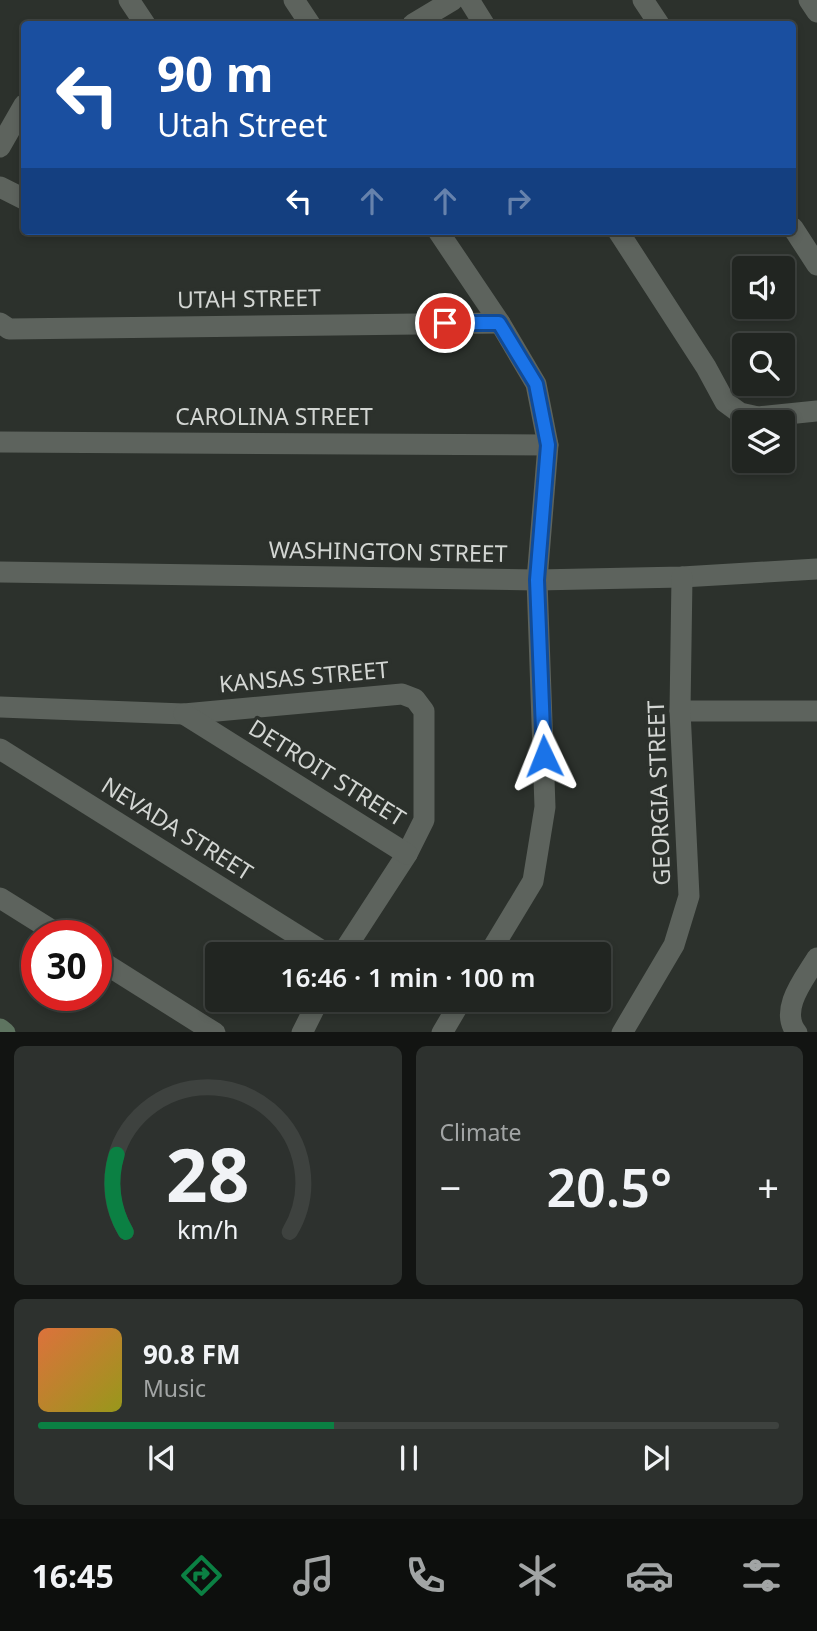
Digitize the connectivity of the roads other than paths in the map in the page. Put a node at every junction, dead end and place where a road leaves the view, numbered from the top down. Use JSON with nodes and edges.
{"nodes":[{"id":1,"x":129,"y":0,"type":"edge"},
{"id":2,"x":294,"y":0,"type":"edge"},
{"id":3,"x":453,"y":0,"type":"edge"},
{"id":4,"x":469,"y":0,"type":"edge"},
{"id":5,"x":643,"y":0,"type":"edge"},
{"id":6,"x":809,"y":0,"type":"edge"},
{"id":7,"x":817,"y":12,"type":"edge"},
{"id":8,"x":143,"y":21,"type":"edge"},
{"id":9,"x":308,"y":21,"type":"edge"},
{"id":10,"x":418,"y":21,"type":"edge"},
{"id":11,"x":482,"y":21,"type":"edge"},
{"id":12,"x":657,"y":21,"type":"edge"},
{"id":13,"x":21,"y":111,"type":"edge"},
{"id":14,"x":0,"y":147,"type":"edge"},
{"id":15,"x":0,"y":187,"type":"edge"},
{"id":16,"x":21,"y":198,"type":"edge"},
{"id":17,"x":796,"y":233,"type":"edge"},
{"id":18,"x":441,"y":235,"type":"edge"},
{"id":19,"x":621,"y":235,"type":"edge"},
{"id":20,"x":817,"y":265,"type":"edge"},
{"id":21,"x":0,"y":323,"type":"edge"},
{"id":22,"x":499,"y":323,"type":"junction"},
{"id":23,"x":817,"y":411,"type":"edge"},
{"id":24,"x":0,"y":442,"type":"edge"},
{"id":25,"x":548,"y":445,"type":"junction"},
{"id":26,"x":817,"y":569,"type":"edge"},
{"id":27,"x":0,"y":572,"type":"edge"},
{"id":28,"x":682,"y":577,"type":"junction"},
{"id":29,"x":537,"y":580,"type":"junction"},
{"id":30,"x":0,"y":707,"type":"edge"},
{"id":31,"x":680,"y":711,"type":"junction"},
{"id":32,"x":817,"y":711,"type":"edge"},
{"id":33,"x":184,"y":714,"type":"junction"},
{"id":34,"x":0,"y":749,"type":"edge"},
{"id":35,"x":407,"y":854,"type":"junction"},
{"id":36,"x":0,"y":898,"type":"edge"},
{"id":37,"x":35,"y":920,"type":"edge"},
{"id":38,"x":308,"y":942,"type":"edge"},
{"id":39,"x":350,"y":942,"type":"edge"},
{"id":40,"x":496,"y":942,"type":"edge"},
{"id":41,"x":817,"y":958,"type":"edge"},
{"id":42,"x":112,"y":968,"type":"edge"},
{"id":43,"x":312,"y":1012,"type":"edge"},
{"id":44,"x":454,"y":1012,"type":"edge"},
{"id":45,"x":0,"y":1029,"type":"edge"},
{"id":46,"x":5,"y":1032,"type":"edge"},
{"id":47,"x":215,"y":1032,"type":"edge"},
{"id":48,"x":302,"y":1032,"type":"edge"},
{"id":49,"x":442,"y":1032,"type":"edge"},
{"id":50,"x":622,"y":1032,"type":"edge"},
{"id":51,"x":797,"y":1032,"type":"edge"}],
"edges":[{"from":1,"to":8,"type":"street"},
{"from":2,"to":9,"type":"street"},
{"from":3,"to":10,"type":"street"},
{"from":4,"to":11,"type":"street"},
{"from":5,"to":12,"type":"street"},
{"from":6,"to":7,"type":"street"},
{"from":13,"to":14,"type":"street"},
{"from":15,"to":16,"type":"street"},
{"from":17,"to":20,"type":"street"},
{"from":18,"to":22,"type":"street"},
{"from":19,"to":23,"type":"street"},
{"from":21,"to":22,"type":"street","name":"UTAH STREET"},
{"from":22,"to":25,"type":"street"},
{"from":24,"to":25,"type":"street","name":"CAROLINA STREET"},
{"from":25,"to":29,"type":"street"},
{"from":26,"to":28,"type":"street","name":"WASHINGTON STREET"},
{"from":27,"to":29,"type":"street","name":"WASHINGTON STREET"},
{"from":28,"to":29,"type":"street","name":"WASHINGTON STREET"},
{"from":28,"to":31,"type":"street","name":"GEORGIA STREET"},
{"from":29,"to":40,"type":"street"},
{"from":30,"to":33,"type":"street","name":"KANSAS STREET"},
{"from":31,"to":32,"type":"street"},
{"from":31,"to":50,"type":"street","name":"GEORGIA STREET"},
{"from":33,"to":35,"type":"street","name":"DETROIT STREET"},
{"from":33,"to":35,"type":"street","name":"KANSAS STREET"},
{"from":34,"to":38,"type":"street","name":"NEVADA STREET"},
{"from":35,"to":39,"type":"street","name":"KANSAS STREET"},
{"from":36,"to":37,"type":"street"},
{"from":41,"to":51,"type":"street"},
{"from":42,"to":47,"type":"street"},
{"from":43,"to":48,"type":"street"},
{"from":44,"to":49,"type":"street"},
{"from":45,"to":46,"type":"main road"}]}
